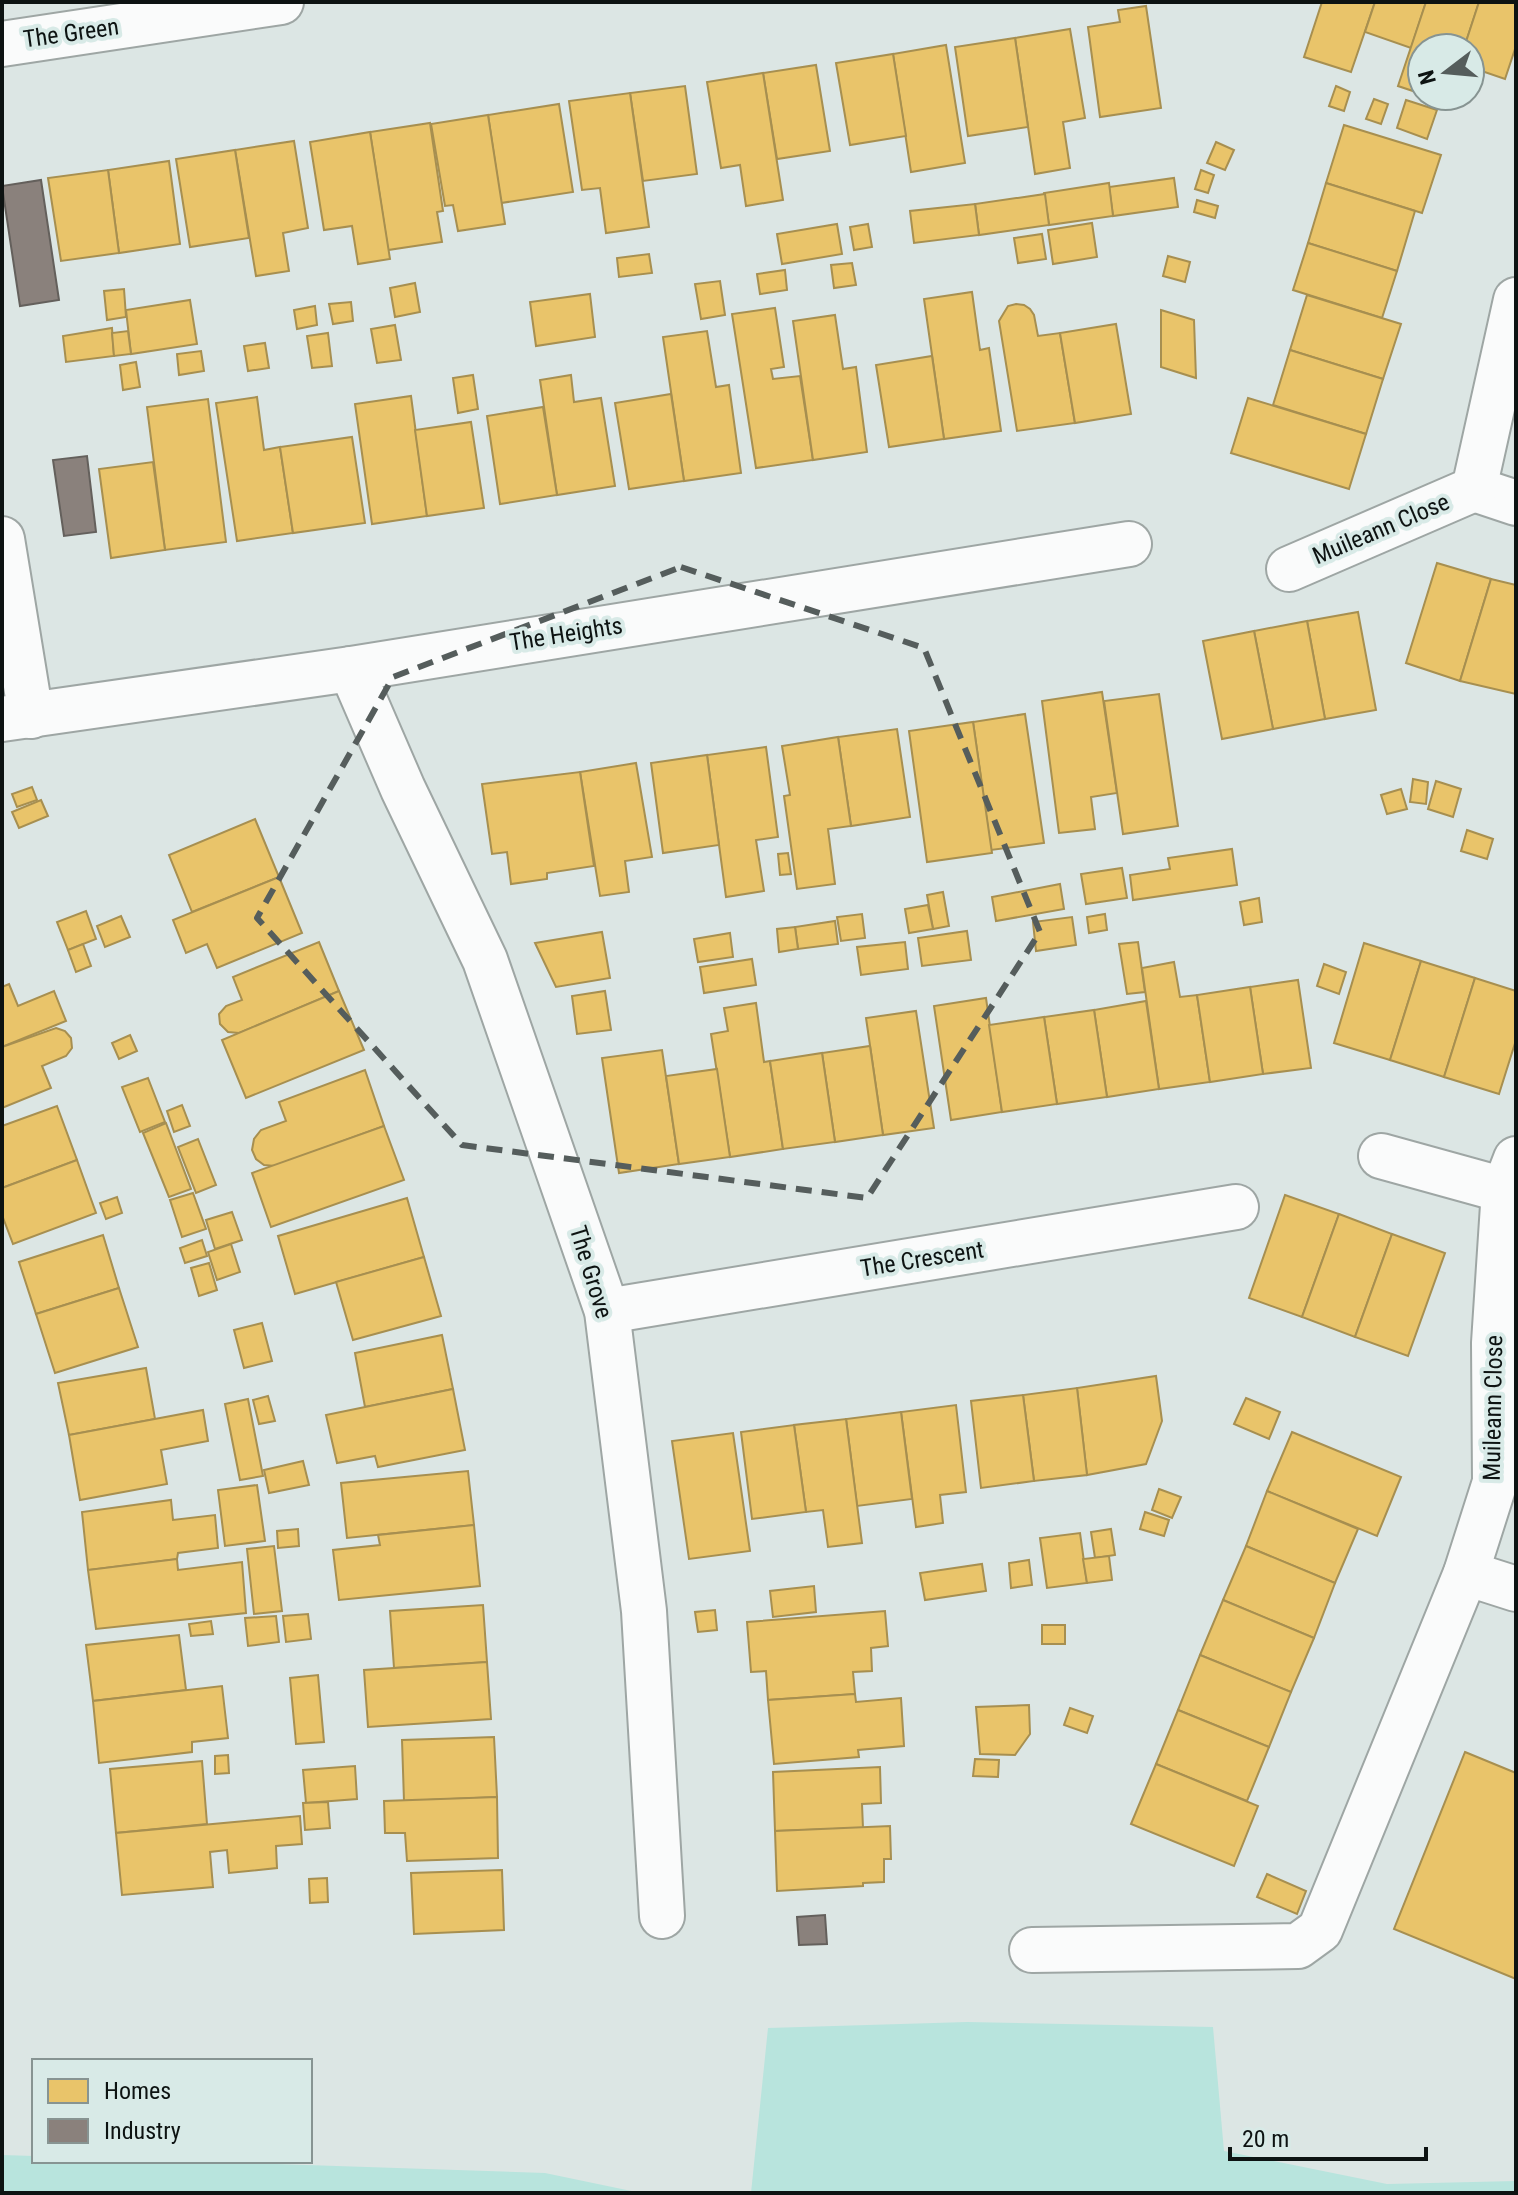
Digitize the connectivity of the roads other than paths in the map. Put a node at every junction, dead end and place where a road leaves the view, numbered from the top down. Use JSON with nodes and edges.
{"nodes":[{"id":1,"x":281,"y":2,"type":"edge"},
{"id":2,"x":2,"y":44,"type":"edge"},
{"id":3,"x":1516,"y":300,"type":"edge"},
{"id":4,"x":1474,"y":489,"type":"junction"},
{"id":5,"x":1516,"y":503,"type":"edge"},
{"id":6,"x":2,"y":539,"type":"edge"},
{"id":7,"x":1129,"y":544,"type":"dead end"},
{"id":8,"x":1289,"y":569,"type":"dead end"},
{"id":9,"x":351,"y":669,"type":"junction"},
{"id":10,"x":16,"y":718,"type":"edge"},
{"id":11,"x":1381,"y":1156,"type":"dead end"},
{"id":12,"x":1510,"y":1174,"type":"edge"},
{"id":13,"x":1236,"y":1207,"type":"dead end"},
{"id":14,"x":607,"y":1311,"type":"junction"},
{"id":15,"x":1466,"y":1573,"type":"junction"},
{"id":16,"x":1516,"y":1589,"type":"edge"},
{"id":17,"x":662,"y":1916,"type":"dead end"},
{"id":18,"x":1032,"y":1950,"type":"dead end"}],
"edges":[{"from":1,"to":2,"type":"street","name":"The Green"},
{"from":3,"to":4,"type":"street","name":"Muileann Close"},
{"from":4,"to":5,"type":"street","name":"Muileann Close"},
{"from":4,"to":8,"type":"street","name":"Muileann Close"},
{"from":6,"to":10,"type":"street"},
{"from":7,"to":9,"type":"street","name":"The Heights"},
{"from":9,"to":10,"type":"street","name":"The Heights"},
{"from":9,"to":14,"type":"street","name":"The Grove"},
{"from":11,"to":12,"type":"street","name":"Muileann Close"},
{"from":12,"to":15,"type":"street","name":"Muileann Close"},
{"from":13,"to":14,"type":"street","name":"The Crescent"},
{"from":14,"to":17,"type":"street","name":"The Grove"},
{"from":15,"to":16,"type":"street"},
{"from":15,"to":18,"type":"street","name":"Muileann Close"}]}
